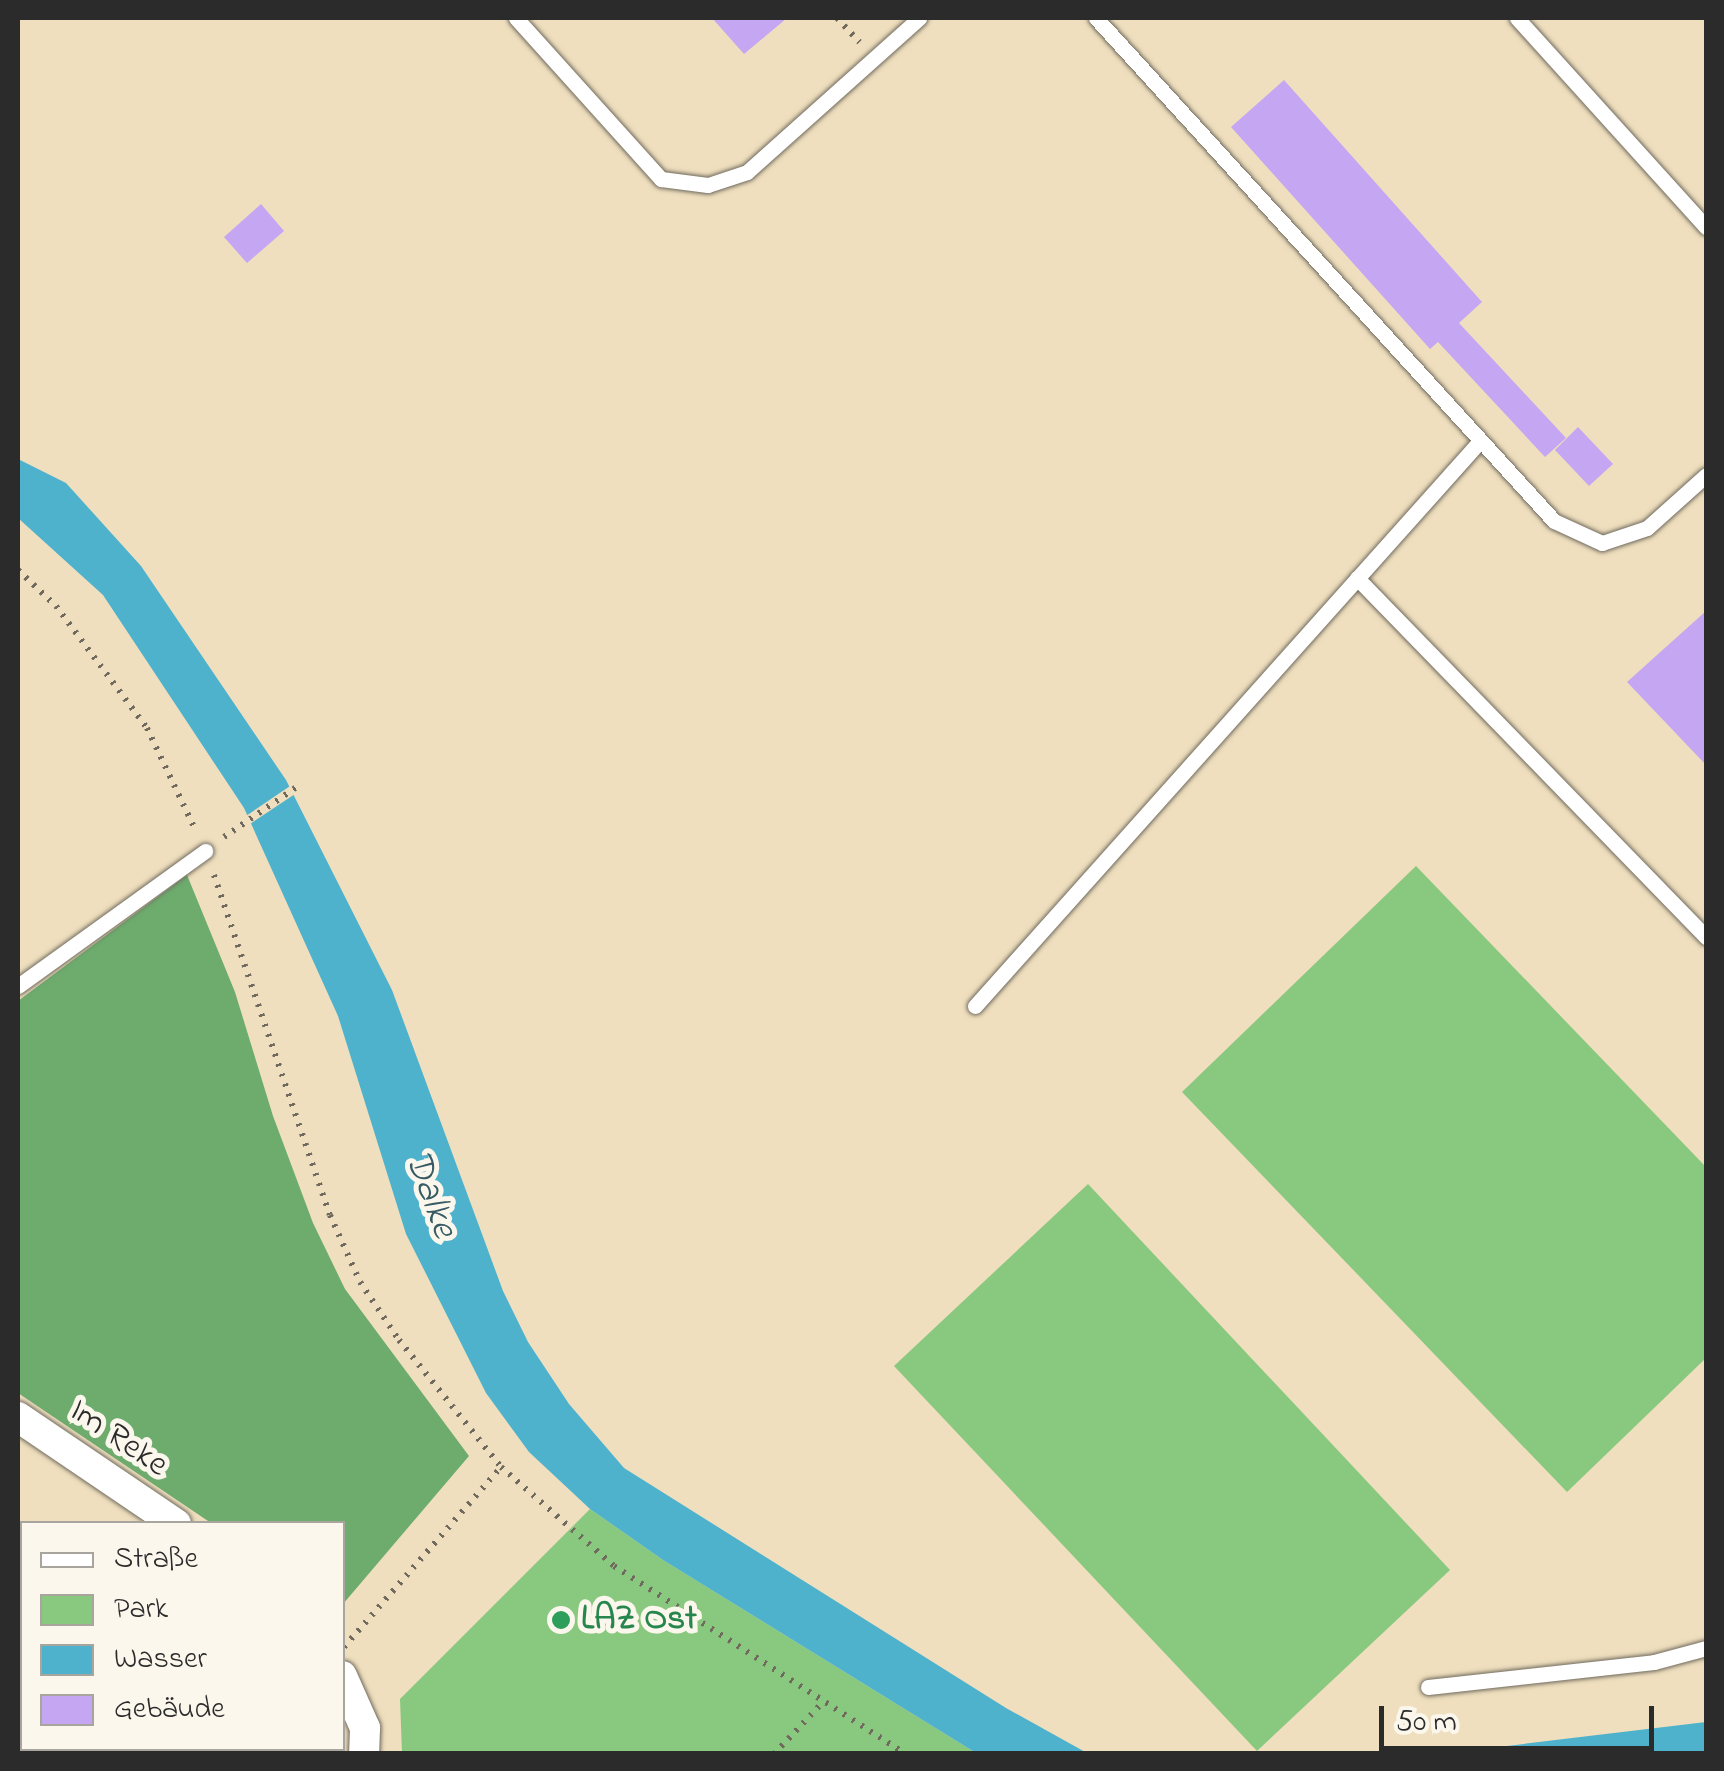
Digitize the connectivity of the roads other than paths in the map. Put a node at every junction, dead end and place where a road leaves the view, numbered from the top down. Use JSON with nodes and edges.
{"nodes":[{"id":1,"x":516,"y":18,"type":"edge"},
{"id":2,"x":919,"y":18,"type":"edge"},
{"id":3,"x":1096,"y":18,"type":"edge"},
{"id":4,"x":1517,"y":18,"type":"edge"},
{"id":5,"x":1706,"y":227,"type":"edge"},
{"id":6,"x":1480,"y":440,"type":"junction"},
{"id":7,"x":1706,"y":475,"type":"edge"},
{"id":8,"x":1357,"y":578,"type":"junction"},
{"id":9,"x":206,"y":851,"type":"road end"},
{"id":10,"x":1706,"y":937,"type":"edge"},
{"id":11,"x":18,"y":986,"type":"edge"},
{"id":12,"x":975,"y":1006,"type":"dead end"},
{"id":13,"x":18,"y":1417,"type":"edge"},
{"id":14,"x":172,"y":1521,"type":"edge"},
{"id":15,"x":1706,"y":1648,"type":"edge"},
{"id":16,"x":345,"y":1683,"type":"edge"},
{"id":17,"x":1428,"y":1688,"type":"dead end"},
{"id":18,"x":364,"y":1754,"type":"edge"}],
"edges":[{"from":1,"to":2,"type":"lane"},
{"from":3,"to":6,"type":"lane"},
{"from":4,"to":5,"type":"lane"},
{"from":6,"to":7,"type":"lane"},
{"from":6,"to":8,"type":"lane"},
{"from":8,"to":10,"type":"lane"},
{"from":8,"to":12,"type":"lane"},
{"from":9,"to":11,"type":"lane"},
{"from":13,"to":14,"type":"street","name":"Im Reke"},
{"from":15,"to":17,"type":"lane"},
{"from":16,"to":18,"type":"street"}]}
